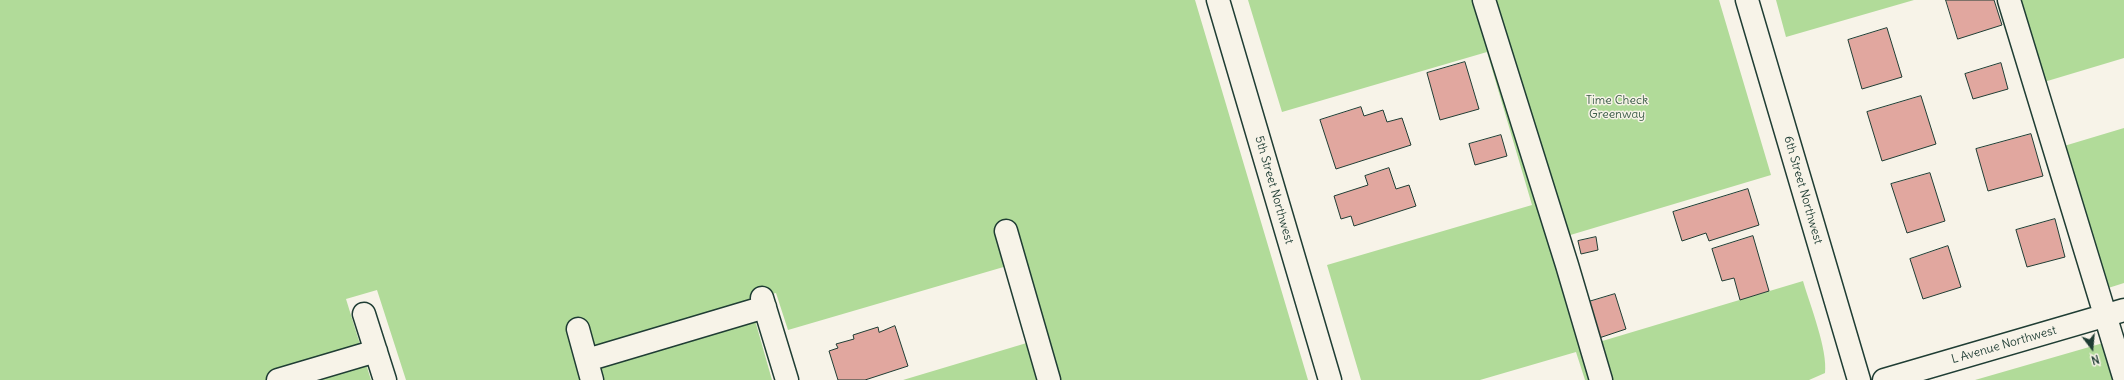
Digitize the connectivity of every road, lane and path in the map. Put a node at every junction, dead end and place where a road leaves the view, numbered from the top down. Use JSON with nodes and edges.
{"nodes":[{"id":1,"x":1218,"y":0,"type":"edge"},
{"id":2,"x":1484,"y":0,"type":"edge"},
{"id":3,"x":1747,"y":0,"type":"edge"},
{"id":4,"x":2009,"y":0,"type":"edge"},
{"id":5,"x":1006,"y":231,"type":"dead end"},
{"id":6,"x":2115,"y":313,"type":"edge"},
{"id":7,"x":364,"y":314,"type":"dead end"},
{"id":8,"x":578,"y":329,"type":"dead end"},
{"id":9,"x":376,"y":351,"type":"junction"},
{"id":10,"x":590,"y":370,"type":"edge"},
{"id":11,"x":2124,"y":377,"type":"edge"},
{"id":12,"x":278,"y":380,"type":"edge"},
{"id":13,"x":385,"y":380,"type":"edge"},
{"id":14,"x":787,"y":380,"type":"edge"},
{"id":15,"x":1049,"y":380,"type":"edge"},
{"id":16,"x":1330,"y":380,"type":"edge"},
{"id":17,"x":1601,"y":380,"type":"edge"},
{"id":18,"x":1859,"y":380,"type":"edge"},
{"id":19,"x":1884,"y":380,"type":"edge"}],
"edges":[{"from":1,"to":16,"type":"street","name":"5th Street Northwest"},
{"from":2,"to":17,"type":"street"},
{"from":3,"to":18,"type":"street","name":"6th Street Northwest"},
{"from":4,"to":6,"type":"street"},
{"from":5,"to":15,"type":"street"},
{"from":6,"to":11,"type":"street"},
{"from":6,"to":19,"type":"street","name":"L Avenue Northwest"},
{"from":7,"to":9,"type":"street"},
{"from":8,"to":10,"type":"street"},
{"from":9,"to":12,"type":"street"},
{"from":9,"to":13,"type":"street"},
{"from":10,"to":14,"type":"street"}]}
